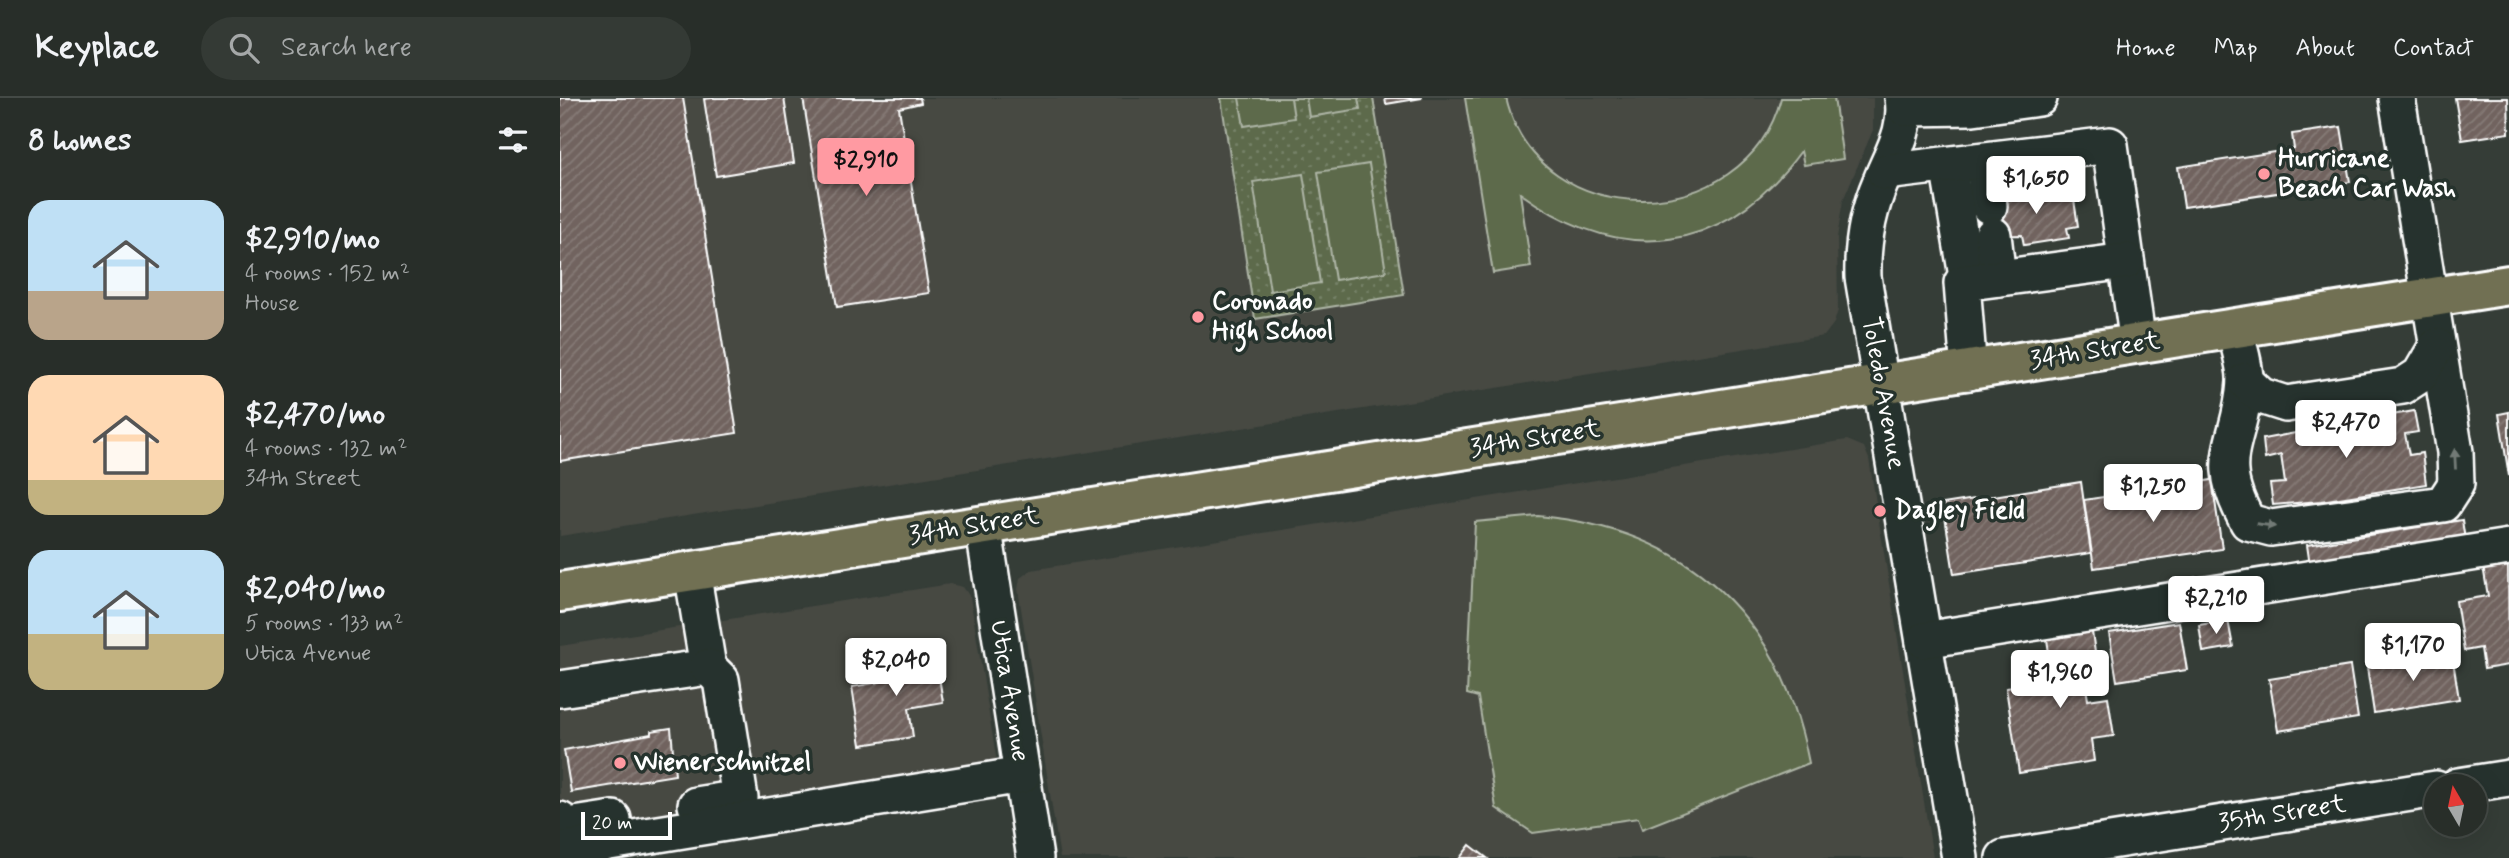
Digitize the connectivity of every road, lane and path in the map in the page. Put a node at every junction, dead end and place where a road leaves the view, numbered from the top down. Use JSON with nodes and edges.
{"nodes":[{"id":1,"x":2039,"y":98,"type":"edge"},
{"id":2,"x":2397,"y":98,"type":"edge"},
{"id":3,"x":1904,"y":103,"type":"edge"},
{"id":4,"x":1983,"y":161,"type":"junction"},
{"id":5,"x":1948,"y":165,"type":"junction"},
{"id":6,"x":1885,"y":172,"type":"junction"},
{"id":7,"x":2126,"y":261,"type":"junction"},
{"id":8,"x":1983,"y":280,"type":"junction"},
{"id":9,"x":2509,"y":285,"type":"edge"},
{"id":10,"x":2430,"y":298,"type":"junction"},
{"id":11,"x":2235,"y":329,"type":"junction"},
{"id":12,"x":2138,"y":344,"type":"junction"},
{"id":13,"x":2437,"y":346,"type":"junction"},
{"id":14,"x":1969,"y":372,"type":"junction"},
{"id":15,"x":2245,"y":381,"type":"junction"},
{"id":16,"x":1883,"y":385,"type":"junction"},
{"id":17,"x":983,"y":524,"type":"junction"},
{"id":18,"x":2509,"y":547,"type":"edge"},
{"id":19,"x":692,"y":571,"type":"junction"},
{"id":20,"x":560,"y":592,"type":"edge"},
{"id":21,"x":1924,"y":640,"type":"junction"},
{"id":22,"x":708,"y":667,"type":"junction"},
{"id":23,"x":560,"y":689,"type":"edge"},
{"id":24,"x":1022,"y":775,"type":"junction"},
{"id":25,"x":2509,"y":778,"type":"edge"},
{"id":26,"x":2487,"y":781,"type":"edge"},
{"id":27,"x":2424,"y":791,"type":"edge"},
{"id":28,"x":560,"y":820,"type":"edge"},
{"id":29,"x":560,"y":850,"type":"edge"},
{"id":30,"x":1035,"y":858,"type":"edge"},
{"id":31,"x":1960,"y":858,"type":"edge"},
{"id":32,"x":2004,"y":858,"type":"edge"}],
"edges":[{"from":1,"to":3,"type":"street"},
{"from":2,"to":10,"type":"street"},
{"from":3,"to":6,"type":"street","name":"Toledo Avenue"},
{"from":4,"to":5,"type":"street"},
{"from":4,"to":7,"type":"street"},
{"from":4,"to":8,"type":"street"},
{"from":5,"to":6,"type":"street"},
{"from":5,"to":8,"type":"street"},
{"from":6,"to":16,"type":"street","name":"Toledo Avenue"},
{"from":7,"to":8,"type":"street"},
{"from":7,"to":12,"type":"street"},
{"from":8,"to":14,"type":"street"},
{"from":9,"to":10,"type":"main road","name":"34th Street"},
{"from":10,"to":11,"type":"main road","name":"34th Street"},
{"from":10,"to":13,"type":"street"},
{"from":11,"to":12,"type":"main road","name":"34th Street"},
{"from":11,"to":15,"type":"street"},
{"from":12,"to":14,"type":"main road","name":"34th Street"},
{"from":13,"to":15,"type":"street"},
{"from":15,"to":13,"type":"street","one_way":true},
{"from":14,"to":16,"type":"main road","name":"34th Street"},
{"from":16,"to":17,"type":"main road","name":"34th Street"},
{"from":16,"to":21,"type":"street","name":"Toledo Avenue"},
{"from":17,"to":19,"type":"main road","name":"34th Street"},
{"from":17,"to":24,"type":"street","name":"Utica Avenue"},
{"from":18,"to":21,"type":"street"},
{"from":19,"to":20,"type":"main road","name":"34th Street"},
{"from":19,"to":22,"type":"street"},
{"from":21,"to":31,"type":"street","name":"Toledo Avenue"},
{"from":22,"to":23,"type":"street"},
{"from":22,"to":28,"type":"street"},
{"from":24,"to":29,"type":"street"},
{"from":24,"to":30,"type":"street","name":"Utica Avenue"},
{"from":25,"to":26,"type":"street"},
{"from":27,"to":32,"type":"street","name":"35th Street"}]}
